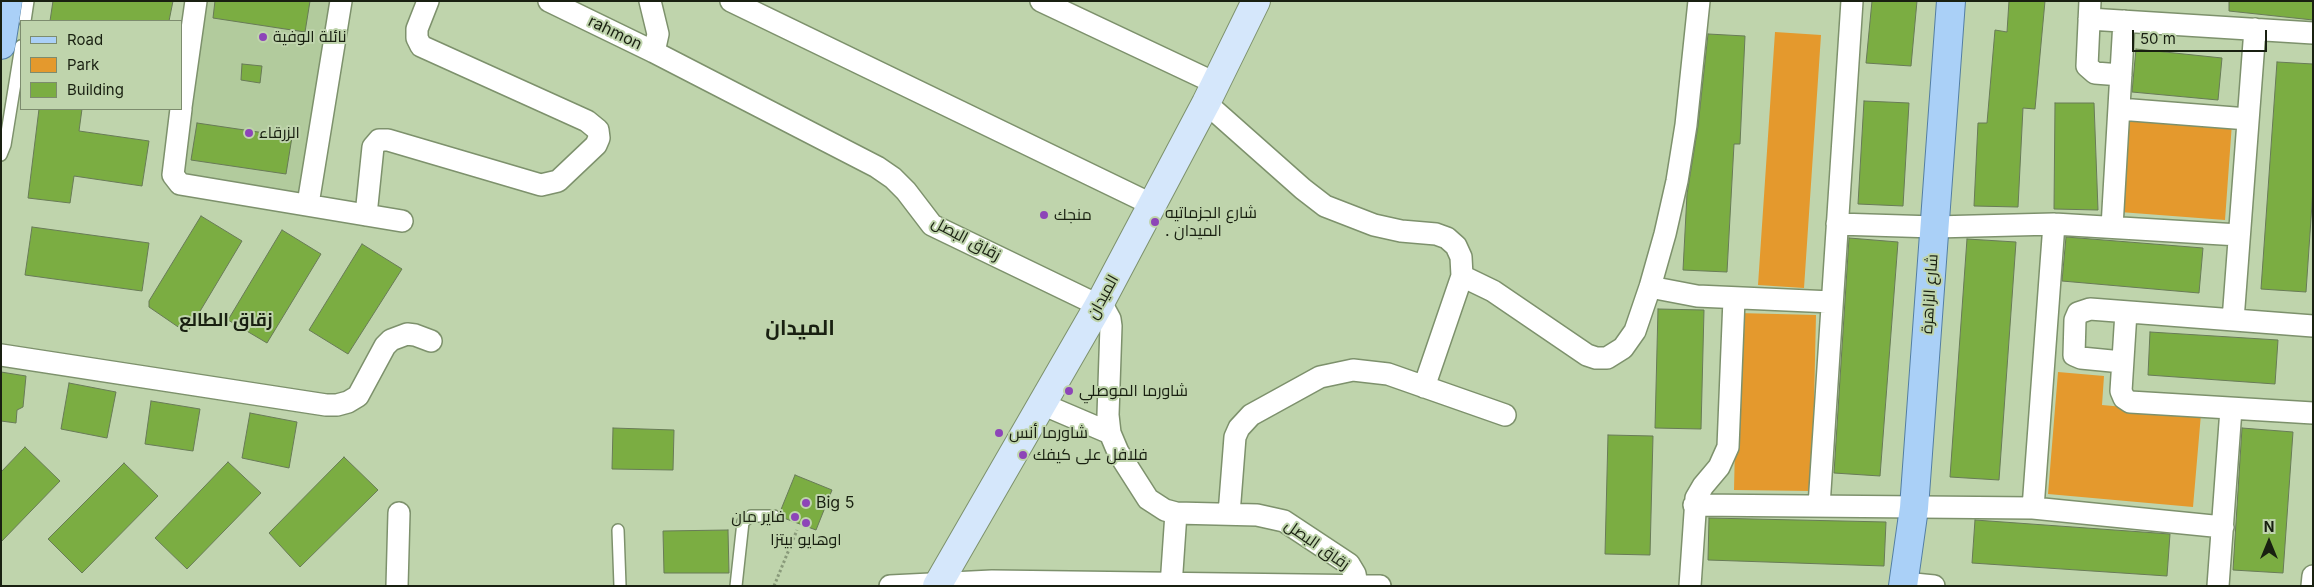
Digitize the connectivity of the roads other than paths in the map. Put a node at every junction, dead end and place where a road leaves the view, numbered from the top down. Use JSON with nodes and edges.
{"nodes":[{"id":1,"x":8,"y":1,"type":"edge"},
{"id":2,"x":28,"y":1,"type":"edge"},
{"id":3,"x":196,"y":1,"type":"edge"},
{"id":4,"x":341,"y":1,"type":"edge"},
{"id":5,"x":428,"y":1,"type":"edge"},
{"id":6,"x":549,"y":1,"type":"edge"},
{"id":7,"x":650,"y":1,"type":"edge"},
{"id":8,"x":731,"y":1,"type":"edge"},
{"id":9,"x":1041,"y":1,"type":"edge"},
{"id":10,"x":1256,"y":1,"type":"edge"},
{"id":11,"x":1699,"y":1,"type":"edge"},
{"id":12,"x":1852,"y":1,"type":"edge"},
{"id":13,"x":1952,"y":1,"type":"edge"},
{"id":14,"x":2089,"y":10,"type":"edge"},
{"id":15,"x":25,"y":20,"type":"edge"},
{"id":16,"x":2124,"y":21,"type":"junction"},
{"id":17,"x":2255,"y":30,"type":"junction"},
{"id":18,"x":2313,"y":33,"type":"edge"},
{"id":19,"x":1,"y":45,"type":"edge"},
{"id":20,"x":20,"y":52,"type":"edge"},
{"id":21,"x":654,"y":52,"type":"junction"},
{"id":22,"x":2121,"y":75,"type":"junction"},
{"id":23,"x":1210,"y":93,"type":"junction"},
{"id":24,"x":182,"y":101,"type":"edge"},
{"id":25,"x":2119,"y":109,"type":"junction"},
{"id":26,"x":181,"y":110,"type":"edge"},
{"id":27,"x":2248,"y":119,"type":"junction"},
{"id":28,"x":1,"y":155,"type":"edge"},
{"id":29,"x":308,"y":204,"type":"junction"},
{"id":30,"x":1153,"y":205,"type":"junction"},
{"id":31,"x":366,"y":215,"type":"junction"},
{"id":32,"x":402,"y":221,"type":"dead end"},
{"id":33,"x":1837,"y":224,"type":"junction"},
{"id":34,"x":2054,"y":224,"type":"junction"},
{"id":35,"x":1935,"y":227,"type":"junction"},
{"id":36,"x":2112,"y":227,"type":"junction"},
{"id":37,"x":2239,"y":235,"type":"junction"},
{"id":38,"x":1462,"y":276,"type":"junction"},
{"id":39,"x":1650,"y":287,"type":"junction"},
{"id":40,"x":1734,"y":299,"type":"junction"},
{"id":41,"x":1832,"y":302,"type":"junction"},
{"id":42,"x":1099,"y":305,"type":"junction"},
{"id":43,"x":2126,"y":312,"type":"junction"},
{"id":44,"x":2233,"y":320,"type":"junction"},
{"id":45,"x":2313,"y":326,"type":"edge"},
{"id":46,"x":430,"y":342,"type":"dead end"},
{"id":47,"x":1,"y":355,"type":"edge"},
{"id":48,"x":2122,"y":362,"type":"junction"},
{"id":49,"x":1424,"y":386,"type":"junction"},
{"id":50,"x":1042,"y":404,"type":"junction"},
{"id":51,"x":2230,"y":409,"type":"junction"},
{"id":52,"x":2313,"y":413,"type":"edge"},
{"id":53,"x":1505,"y":415,"type":"dead end"},
{"id":54,"x":1110,"y":433,"type":"junction"},
{"id":55,"x":1694,"y":505,"type":"junction"},
{"id":56,"x":1819,"y":506,"type":"junction"},
{"id":57,"x":1914,"y":508,"type":"junction"},
{"id":58,"x":2033,"y":508,"type":"junction"},
{"id":59,"x":399,"y":512,"type":"dead end"},
{"id":60,"x":1176,"y":512,"type":"junction"},
{"id":61,"x":1229,"y":514,"type":"junction"},
{"id":62,"x":774,"y":516,"type":"dead end"},
{"id":63,"x":2223,"y":527,"type":"junction"},
{"id":64,"x":618,"y":530,"type":"dead end"},
{"id":65,"x":2313,"y":576,"type":"edge"},
{"id":66,"x":1171,"y":584,"type":"edge"},
{"id":67,"x":1904,"y":584,"type":"edge"},
{"id":68,"x":938,"y":585,"type":"edge"},
{"id":69,"x":1357,"y":585,"type":"edge"},
{"id":70,"x":397,"y":586,"type":"edge"},
{"id":71,"x":620,"y":586,"type":"edge"},
{"id":72,"x":736,"y":586,"type":"edge"},
{"id":73,"x":890,"y":586,"type":"edge"},
{"id":74,"x":1380,"y":586,"type":"edge"},
{"id":75,"x":1690,"y":586,"type":"edge"},
{"id":76,"x":1934,"y":586,"type":"edge"},
{"id":77,"x":2218,"y":586,"type":"edge"},
{"id":78,"x":2312,"y":586,"type":"edge"}],
"edges":[{"from":1,"to":19,"type":"main road"},
{"from":2,"to":15,"type":"lane"},
{"from":3,"to":24,"type":"street"},
{"from":4,"to":29,"type":"street"},
{"from":5,"to":31,"type":"street"},
{"from":6,"to":21,"type":"street","name":"rahmon"},
{"from":7,"to":21,"type":"street"},
{"from":8,"to":30,"type":"street"},
{"from":9,"to":23,"type":"street"},
{"from":10,"to":23,"type":"street","name":"الميدان"},
{"from":11,"to":39,"type":"street"},
{"from":12,"to":33,"type":"street"},
{"from":13,"to":35,"type":"main road","name":"شارع الزاهرة"},
{"from":14,"to":16,"type":"street"},
{"from":14,"to":22,"type":"street"},
{"from":16,"to":17,"type":"street"},
{"from":16,"to":22,"type":"street"},
{"from":17,"to":18,"type":"street"},
{"from":17,"to":27,"type":"street"},
{"from":20,"to":28,"type":"lane"},
{"from":21,"to":42,"type":"street","name":"زقاق البصل"},
{"from":22,"to":25,"type":"street"},
{"from":23,"to":30,"type":"street","name":"الميدان"},
{"from":23,"to":38,"type":"street"},
{"from":25,"to":27,"type":"street"},
{"from":25,"to":36,"type":"street"},
{"from":26,"to":29,"type":"street"},
{"from":27,"to":37,"type":"street"},
{"from":29,"to":31,"type":"street"},
{"from":30,"to":42,"type":"street","name":"الميدان"},
{"from":31,"to":32,"type":"street"},
{"from":33,"to":35,"type":"street"},
{"from":33,"to":41,"type":"street"},
{"from":34,"to":35,"type":"street"},
{"from":34,"to":36,"type":"street"},
{"from":34,"to":58,"type":"street"},
{"from":35,"to":57,"type":"main road","name":"شارع الزاهرة"},
{"from":36,"to":37,"type":"street"},
{"from":37,"to":44,"type":"street"},
{"from":38,"to":39,"type":"street"},
{"from":38,"to":49,"type":"street"},
{"from":39,"to":40,"type":"street"},
{"from":40,"to":41,"type":"street"},
{"from":40,"to":55,"type":"street"},
{"from":41,"to":56,"type":"street"},
{"from":42,"to":50,"type":"street","name":"الميدان"},
{"from":42,"to":54,"type":"street","name":"زقاق البصل"},
{"from":43,"to":44,"type":"street"},
{"from":43,"to":48,"type":"street"},
{"from":43,"to":48,"type":"street"},
{"from":44,"to":45,"type":"street"},
{"from":46,"to":47,"type":"street"},
{"from":48,"to":51,"type":"street"},
{"from":49,"to":53,"type":"street"},
{"from":49,"to":61,"type":"street"},
{"from":50,"to":54,"type":"street"},
{"from":50,"to":68,"type":"street","name":"الميدان"},
{"from":51,"to":52,"type":"street"},
{"from":51,"to":63,"type":"street"},
{"from":54,"to":60,"type":"street","name":"زقاق البصل"},
{"from":55,"to":56,"type":"street"},
{"from":55,"to":75,"type":"street"},
{"from":56,"to":57,"type":"street"},
{"from":57,"to":58,"type":"street"},
{"from":57,"to":67,"type":"main road","name":"شارع الزاهرة"},
{"from":58,"to":63,"type":"street"},
{"from":59,"to":70,"type":"street"},
{"from":60,"to":61,"type":"street","name":"زقاق البصل"},
{"from":60,"to":66,"type":"street"},
{"from":61,"to":69,"type":"street","name":"زقاق البصل"},
{"from":62,"to":72,"type":"lane"},
{"from":63,"to":77,"type":"street"},
{"from":64,"to":71,"type":"lane"},
{"from":65,"to":78,"type":"street"},
{"from":66,"to":68,"type":"street"},
{"from":66,"to":69,"type":"street"},
{"from":67,"to":76,"type":"street"},
{"from":68,"to":73,"type":"street"},
{"from":69,"to":74,"type":"street"}]}
